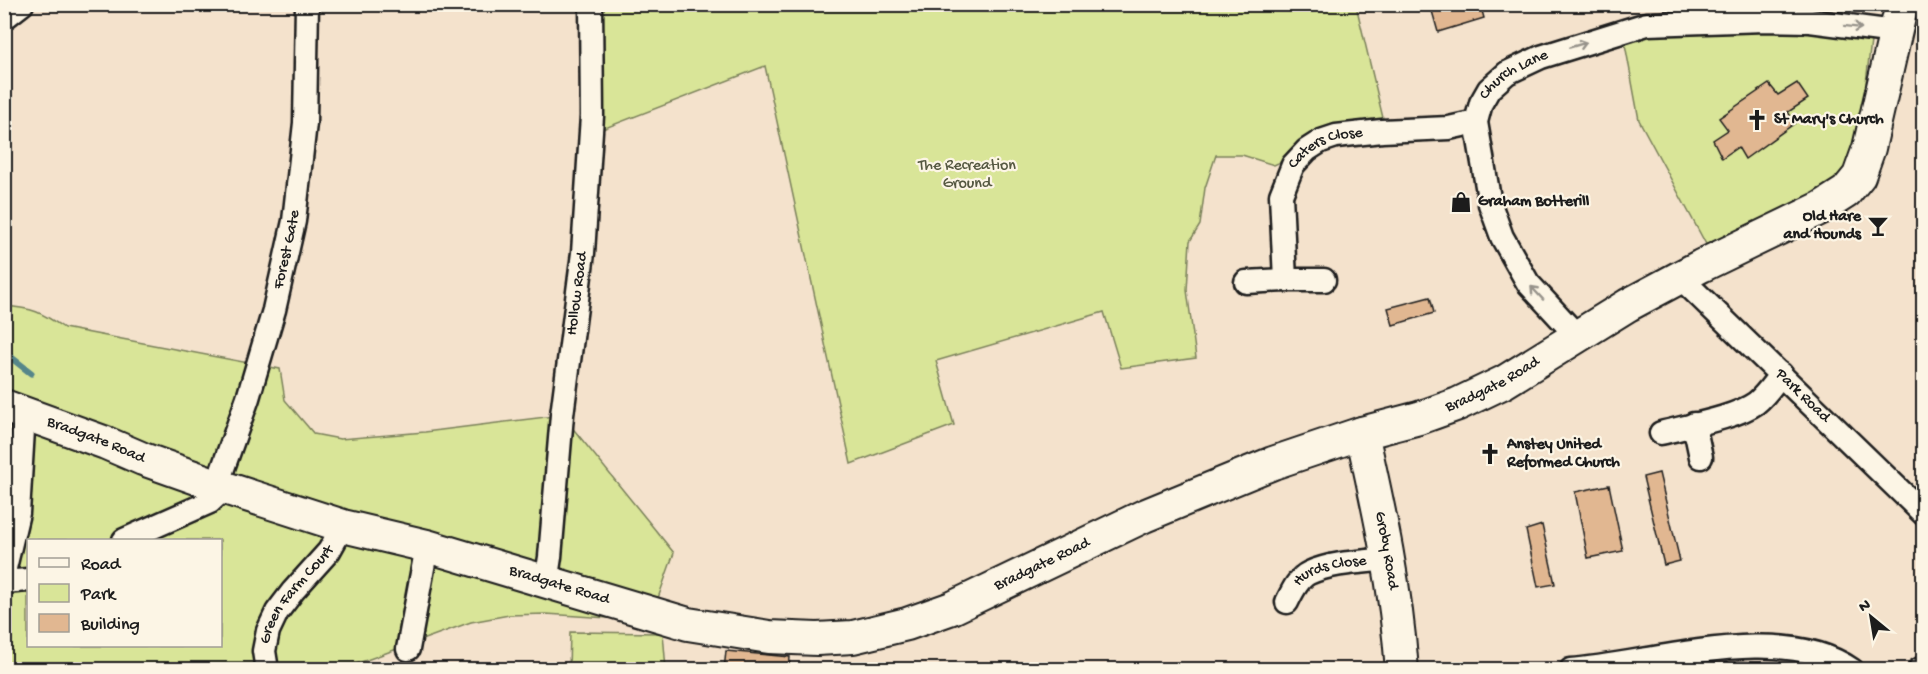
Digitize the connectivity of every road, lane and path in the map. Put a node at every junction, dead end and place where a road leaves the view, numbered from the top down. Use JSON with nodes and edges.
{"nodes":[{"id":1,"x":22,"y":4,"type":"edge"},
{"id":2,"x":307,"y":4,"type":"edge"},
{"id":3,"x":591,"y":4,"type":"edge"},
{"id":4,"x":1811,"y":13,"type":"edge"},
{"id":5,"x":4,"y":18,"type":"edge"},
{"id":6,"x":1898,"y":18,"type":"edge"},
{"id":7,"x":1476,"y":122,"type":"junction"},
{"id":8,"x":1684,"y":275,"type":"junction"},
{"id":9,"x":1285,"y":280,"type":"junction"},
{"id":10,"x":1324,"y":280,"type":"dead end"},
{"id":11,"x":1246,"y":282,"type":"dead end"},
{"id":12,"x":1577,"y":336,"type":"junction"},
{"id":13,"x":1781,"y":374,"type":"junction"},
{"id":14,"x":14,"y":409,"type":"edge"},
{"id":15,"x":1694,"y":424,"type":"junction"},
{"id":16,"x":1362,"y":433,"type":"junction"},
{"id":17,"x":1661,"y":433,"type":"dead end"},
{"id":18,"x":1701,"y":457,"type":"dead end"},
{"id":19,"x":221,"y":487,"type":"junction"},
{"id":20,"x":1923,"y":514,"type":"edge"},
{"id":21,"x":343,"y":526,"type":"junction"},
{"id":22,"x":126,"y":539,"type":"edge"},
{"id":23,"x":427,"y":546,"type":"junction"},
{"id":24,"x":1389,"y":559,"type":"junction"},
{"id":25,"x":27,"y":580,"type":"edge"},
{"id":26,"x":5,"y":582,"type":"edge"},
{"id":27,"x":546,"y":583,"type":"junction"},
{"id":28,"x":1287,"y":602,"type":"dead end"},
{"id":29,"x":408,"y":649,"type":"dead end"},
{"id":30,"x":1923,"y":667,"type":"edge"},
{"id":31,"x":267,"y":669,"type":"edge"},
{"id":32,"x":1402,"y":669,"type":"edge"},
{"id":33,"x":1571,"y":669,"type":"edge"},
{"id":34,"x":1852,"y":669,"type":"edge"},
{"id":35,"x":1919,"y":669,"type":"edge"}],
"edges":[{"from":1,"to":5,"type":"street"},
{"from":2,"to":19,"type":"street","name":"Forest Gate"},
{"from":3,"to":27,"type":"street","name":"Hollow Road"},
{"from":4,"to":6,"type":"street","name":"Church Lane","one_way":true},
{"from":7,"to":4,"type":"street","name":"Church Lane","one_way":true},
{"from":6,"to":8,"type":"street","name":"Bradgate Road"},
{"from":7,"to":9,"type":"street","name":"Caters Close"},
{"from":12,"to":7,"type":"street","name":"Church Lane","one_way":true},
{"from":8,"to":12,"type":"street","name":"Bradgate Road"},
{"from":8,"to":13,"type":"street","name":"Park Road"},
{"from":9,"to":10,"type":"street"},
{"from":9,"to":11,"type":"street"},
{"from":12,"to":16,"type":"street","name":"Bradgate Road"},
{"from":13,"to":15,"type":"street"},
{"from":13,"to":20,"type":"street","name":"Park Road"},
{"from":14,"to":19,"type":"street","name":"Bradgate Road"},
{"from":14,"to":26,"type":"street"},
{"from":15,"to":17,"type":"street"},
{"from":15,"to":18,"type":"street"},
{"from":16,"to":24,"type":"street","name":"Groby Road"},
{"from":16,"to":27,"type":"street","name":"Bradgate Road"},
{"from":19,"to":21,"type":"street","name":"Bradgate Road"},
{"from":19,"to":22,"type":"street"},
{"from":21,"to":23,"type":"street","name":"Bradgate Road"},
{"from":21,"to":31,"type":"street","name":"Green Farm Court"},
{"from":23,"to":27,"type":"street","name":"Bradgate Road"},
{"from":23,"to":29,"type":"street"},
{"from":24,"to":28,"type":"street","name":"Hurds Close"},
{"from":24,"to":32,"type":"street","name":"Groby Road"},
{"from":25,"to":26,"type":"street"},
{"from":30,"to":35,"type":"street"},
{"from":33,"to":34,"type":"street"}]}
